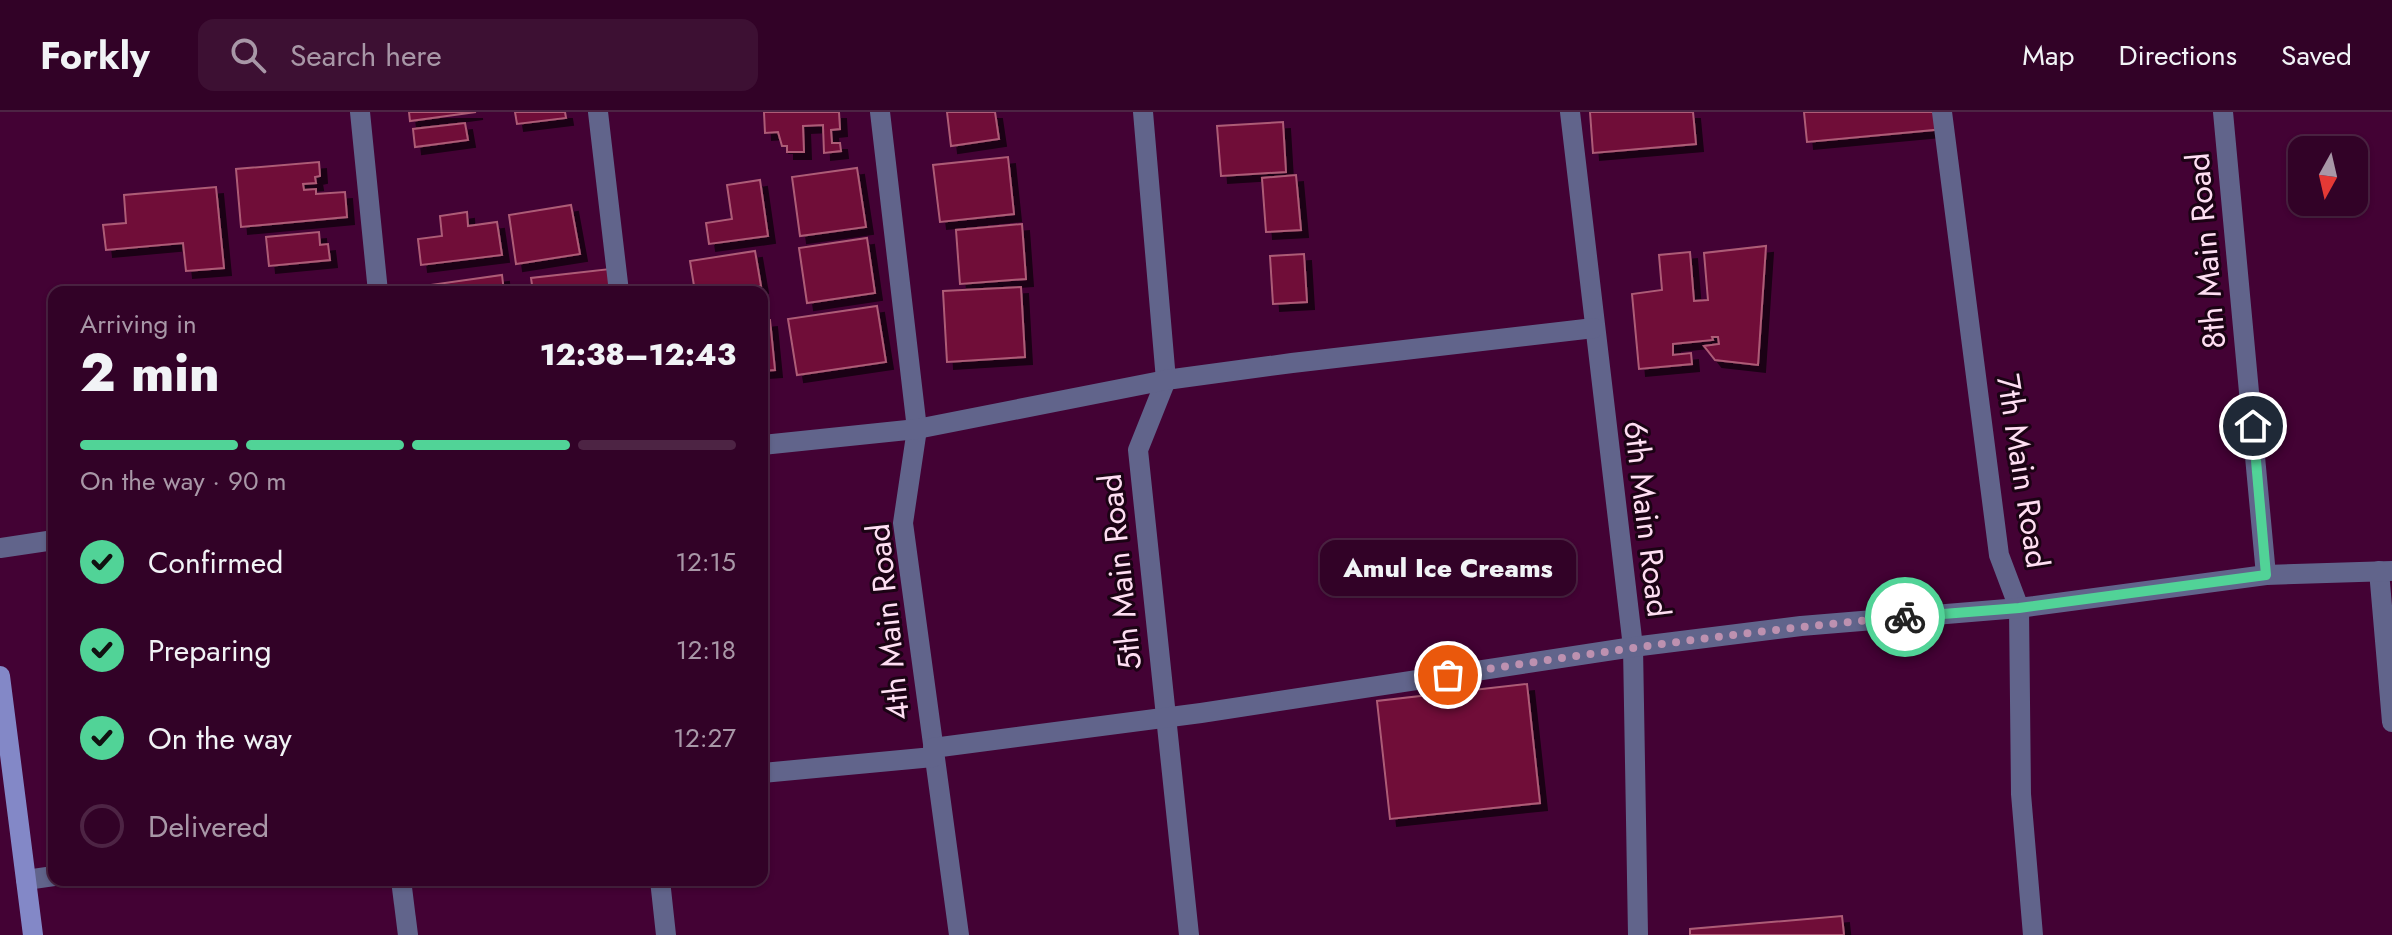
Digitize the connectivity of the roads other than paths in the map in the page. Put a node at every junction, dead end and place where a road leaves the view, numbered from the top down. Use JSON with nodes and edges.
{"nodes":[{"id":1,"x":360,"y":112,"type":"edge"},
{"id":2,"x":598,"y":112,"type":"edge"},
{"id":3,"x":880,"y":112,"type":"edge"},
{"id":4,"x":1143,"y":112,"type":"edge"},
{"id":5,"x":1570,"y":112,"type":"edge"},
{"id":6,"x":1942,"y":112,"type":"edge"},
{"id":7,"x":2223,"y":112,"type":"edge"},
{"id":8,"x":377,"y":286,"type":"edge"},
{"id":9,"x":618,"y":286,"type":"edge"},
{"id":10,"x":1594,"y":328,"type":"junction"},
{"id":11,"x":1166,"y":380,"type":"junction"},
{"id":12,"x":917,"y":429,"type":"junction"},
{"id":13,"x":768,"y":444,"type":"edge"},
{"id":14,"x":48,"y":541,"type":"edge"},
{"id":15,"x":0,"y":548,"type":"edge"},
{"id":16,"x":2385,"y":571,"type":"edge"},
{"id":17,"x":2266,"y":575,"type":"junction"},
{"id":18,"x":2019,"y":608,"type":"junction"},
{"id":19,"x":1633,"y":647,"type":"junction"},
{"id":20,"x":0,"y":676,"type":"edge"},
{"id":21,"x":1165,"y":718,"type":"junction"},
{"id":22,"x":2392,"y":722,"type":"edge"},
{"id":23,"x":933,"y":757,"type":"junction"},
{"id":24,"x":768,"y":772,"type":"edge"},
{"id":25,"x":48,"y":877,"type":"edge"},
{"id":26,"x":26,"y":880,"type":"junction"},
{"id":27,"x":402,"y":886,"type":"edge"},
{"id":28,"x":661,"y":886,"type":"edge"},
{"id":29,"x":33,"y":935,"type":"edge"},
{"id":30,"x":408,"y":935,"type":"edge"},
{"id":31,"x":666,"y":935,"type":"edge"},
{"id":32,"x":959,"y":935,"type":"edge"},
{"id":33,"x":1189,"y":935,"type":"edge"},
{"id":34,"x":1638,"y":935,"type":"edge"},
{"id":35,"x":2033,"y":935,"type":"edge"}],
"edges":[{"from":1,"to":8,"type":"street"},
{"from":2,"to":9,"type":"street"},
{"from":3,"to":12,"type":"street","name":"4th Main Road"},
{"from":4,"to":11,"type":"street","name":"5th Main Road"},
{"from":5,"to":10,"type":"street","name":"6th Main Road"},
{"from":6,"to":18,"type":"street","name":"7th Main Road"},
{"from":7,"to":17,"type":"street","name":"8th Main Road"},
{"from":10,"to":11,"type":"street"},
{"from":10,"to":19,"type":"street","name":"6th Main Road"},
{"from":11,"to":12,"type":"street"},
{"from":11,"to":21,"type":"street","name":"5th Main Road"},
{"from":12,"to":13,"type":"street"},
{"from":12,"to":23,"type":"street","name":"4th Main Road"},
{"from":14,"to":15,"type":"street"},
{"from":16,"to":17,"type":"street"},
{"from":16,"to":22,"type":"street"},
{"from":17,"to":18,"type":"street"},
{"from":18,"to":19,"type":"street"},
{"from":18,"to":35,"type":"street","name":"7th Main Road"},
{"from":19,"to":21,"type":"street"},
{"from":19,"to":34,"type":"street","name":"6th Main Road"},
{"from":20,"to":26,"type":"street"},
{"from":21,"to":23,"type":"street"},
{"from":21,"to":33,"type":"street","name":"5th Main Road"},
{"from":23,"to":24,"type":"street"},
{"from":23,"to":32,"type":"street","name":"4th Main Road"},
{"from":25,"to":26,"type":"street"},
{"from":26,"to":29,"type":"street"},
{"from":27,"to":30,"type":"street"},
{"from":28,"to":31,"type":"street"}]}
